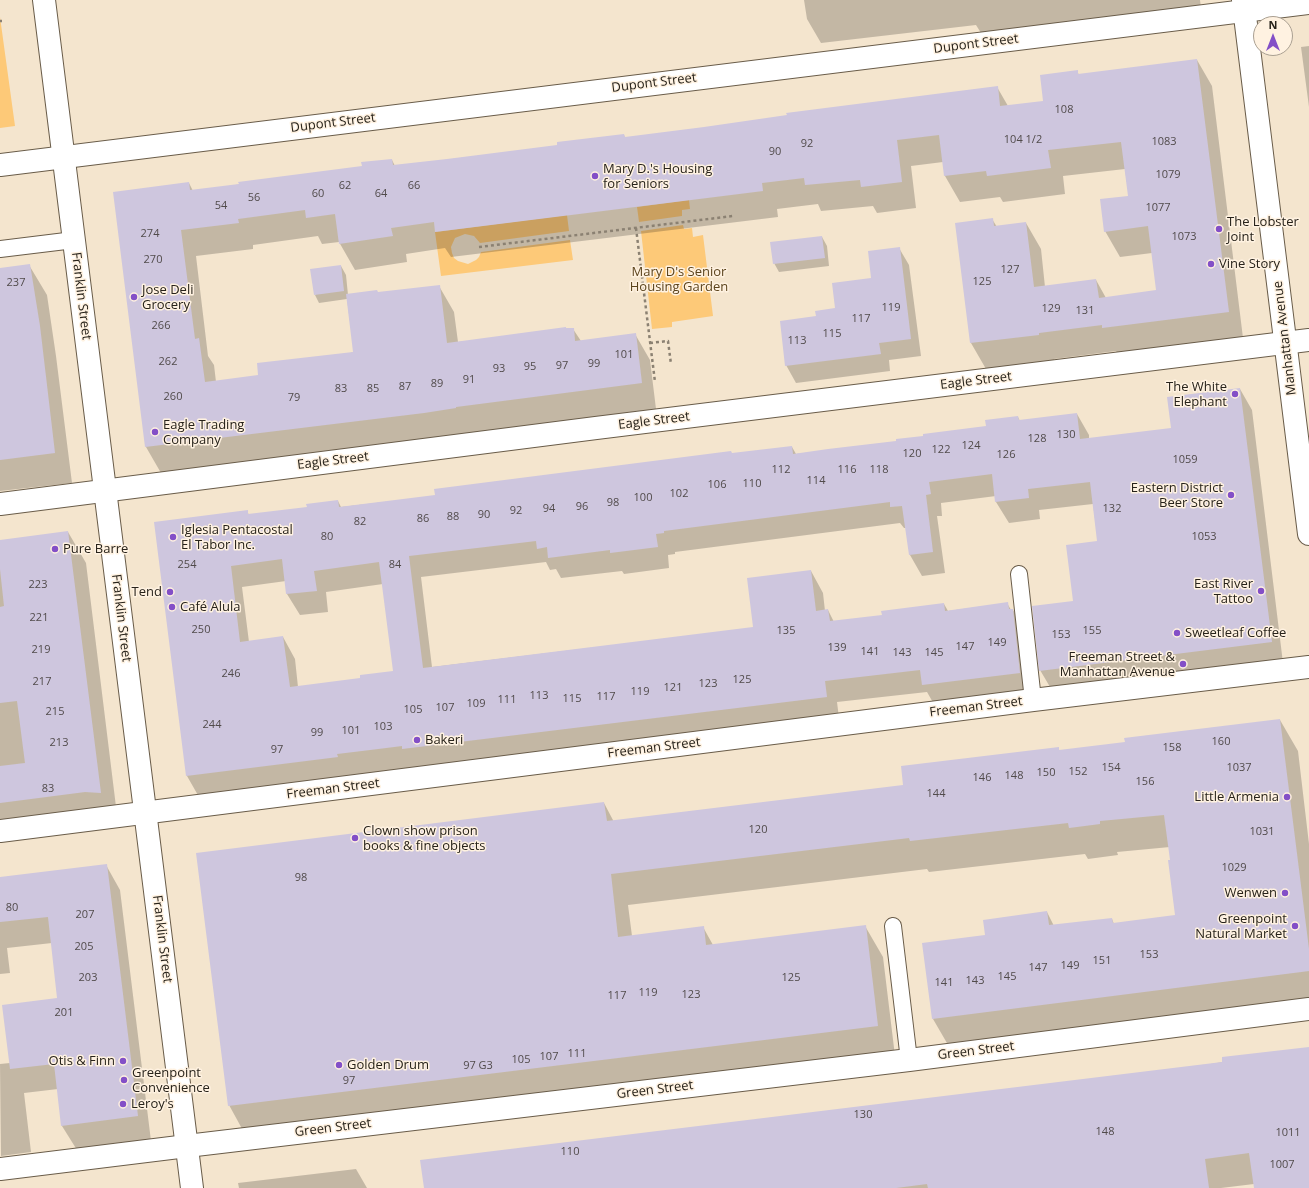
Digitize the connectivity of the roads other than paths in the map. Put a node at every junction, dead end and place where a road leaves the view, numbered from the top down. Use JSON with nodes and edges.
{"nodes":[{"id":1,"x":44,"y":0,"type":"edge"},
{"id":2,"x":1309,"y":4,"type":"edge"},
{"id":3,"x":1243,"y":5,"type":"edge"},
{"id":4,"x":64,"y":156,"type":"junction"},
{"id":5,"x":0,"y":165,"type":"edge"},
{"id":6,"x":74,"y":240,"type":"junction"},
{"id":7,"x":0,"y":249,"type":"edge"},
{"id":8,"x":1309,"y":340,"type":"edge"},
{"id":9,"x":1286,"y":342,"type":"junction"},
{"id":10,"x":105,"y":490,"type":"junction"},
{"id":11,"x":0,"y":504,"type":"edge"},
{"id":12,"x":1309,"y":534,"type":"edge"},
{"id":13,"x":1019,"y":574,"type":"dead end"},
{"id":14,"x":1309,"y":667,"type":"edge"},
{"id":15,"x":1033,"y":700,"type":"junction"},
{"id":16,"x":146,"y":813,"type":"junction"},
{"id":17,"x":0,"y":831,"type":"edge"},
{"id":18,"x":893,"y":926,"type":"dead end"},
{"id":19,"x":1309,"y":1009,"type":"edge"},
{"id":20,"x":909,"y":1060,"type":"junction"},
{"id":21,"x":187,"y":1146,"type":"junction"},
{"id":22,"x":0,"y":1169,"type":"edge"},
{"id":23,"x":192,"y":1188,"type":"edge"}],
"edges":[{"from":1,"to":4,"type":"street","name":"Franklin Street"},
{"from":2,"to":3,"type":"street","name":"Dupont Street"},
{"from":3,"to":4,"type":"street","name":"Dupont Street"},
{"from":3,"to":9,"type":"street","name":"Manhattan Avenue"},
{"from":4,"to":5,"type":"street","name":"Dupont Street"},
{"from":4,"to":6,"type":"street","name":"Franklin Street"},
{"from":6,"to":7,"type":"lane"},
{"from":6,"to":10,"type":"street","name":"Franklin Street"},
{"from":8,"to":9,"type":"street","name":"Eagle Street"},
{"from":9,"to":10,"type":"street","name":"Eagle Street"},
{"from":9,"to":12,"type":"street","name":"Manhattan Avenue"},
{"from":10,"to":11,"type":"street","name":"Eagle Street"},
{"from":10,"to":16,"type":"street","name":"Franklin Street"},
{"from":13,"to":15,"type":"lane"},
{"from":14,"to":15,"type":"street","name":"Freeman Street"},
{"from":15,"to":16,"type":"street","name":"Freeman Street"},
{"from":16,"to":17,"type":"street","name":"Freeman Street"},
{"from":16,"to":21,"type":"street","name":"Franklin Street"},
{"from":18,"to":20,"type":"lane"},
{"from":19,"to":20,"type":"street","name":"Green Street"},
{"from":20,"to":21,"type":"street","name":"Green Street"},
{"from":21,"to":22,"type":"street","name":"Green Street"},
{"from":21,"to":23,"type":"street","name":"Franklin Street"}]}
